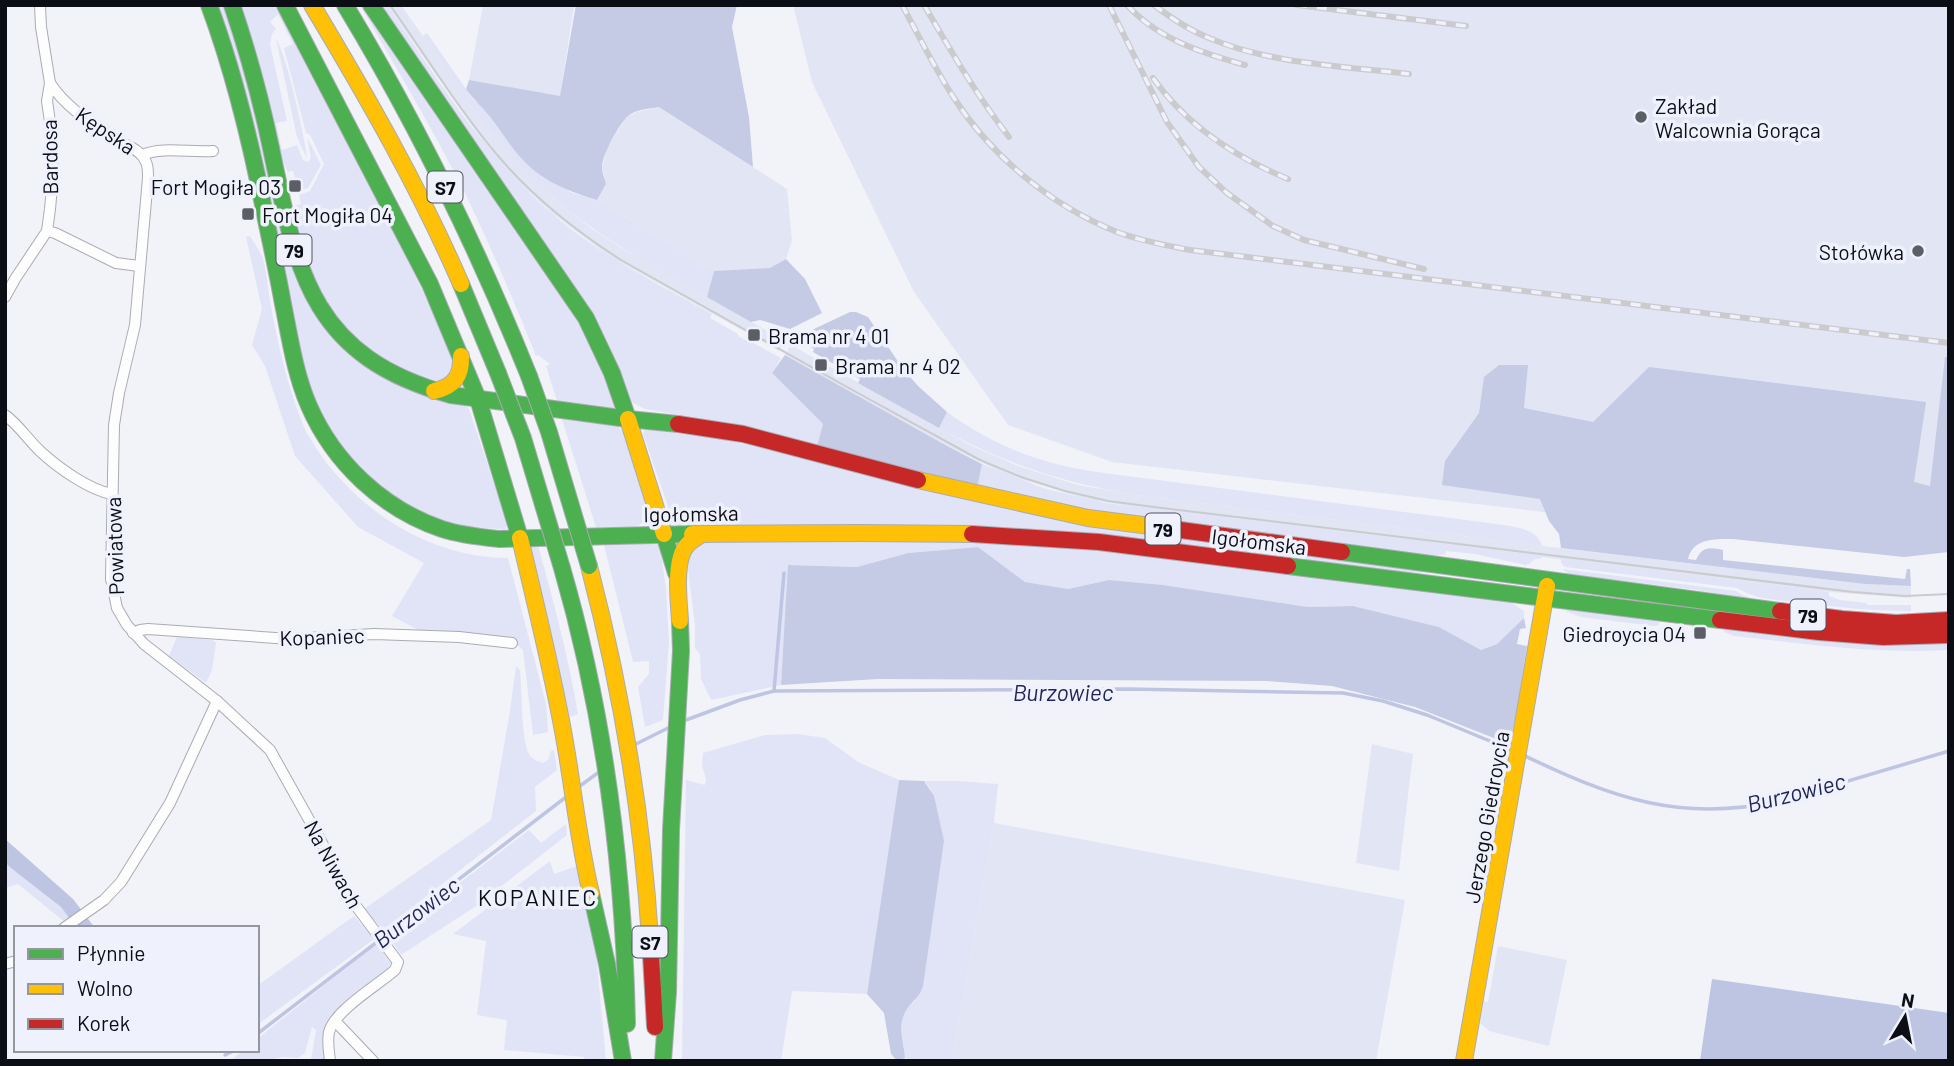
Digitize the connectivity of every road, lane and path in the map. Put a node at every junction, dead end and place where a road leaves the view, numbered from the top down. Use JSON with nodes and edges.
{"nodes":[{"id":1,"x":40,"y":5,"type":"edge"},
{"id":2,"x":209,"y":5,"type":"edge"},
{"id":3,"x":232,"y":5,"type":"edge"},
{"id":4,"x":285,"y":5,"type":"edge"},
{"id":5,"x":312,"y":5,"type":"edge"},
{"id":6,"x":345,"y":5,"type":"edge"},
{"id":7,"x":371,"y":5,"type":"edge"},
{"id":8,"x":50,"y":83,"type":"junction"},
{"id":9,"x":213,"y":151,"type":"dead end"},
{"id":10,"x":142,"y":155,"type":"junction"},
{"id":11,"x":47,"y":231,"type":"junction"},
{"id":12,"x":139,"y":266,"type":"junction"},
{"id":13,"x":5,"y":298,"type":"edge"},
{"id":14,"x":461,"y":356,"type":"junction"},
{"id":15,"x":434,"y":391,"type":"junction"},
{"id":16,"x":478,"y":399,"type":"junction"},
{"id":17,"x":5,"y":415,"type":"edge"},
{"id":18,"x":628,"y":419,"type":"junction"},
{"id":19,"x":112,"y":494,"type":"junction"},
{"id":20,"x":664,"y":534,"type":"junction"},
{"id":21,"x":702,"y":534,"type":"junction"},
{"id":22,"x":520,"y":538,"type":"junction"},
{"id":23,"x":678,"y":578,"type":"junction"},
{"id":24,"x":1548,"y":580,"type":"junction"},
{"id":25,"x":1545,"y":598,"type":"junction"},
{"id":26,"x":1949,"y":620,"type":"edge"},
{"id":27,"x":133,"y":633,"type":"junction"},
{"id":28,"x":1949,"y":635,"type":"edge"},
{"id":29,"x":512,"y":643,"type":"dead end"},
{"id":30,"x":217,"y":701,"type":"junction"},
{"id":31,"x":67,"y":925,"type":"edge"},
{"id":32,"x":335,"y":1021,"type":"junction"},
{"id":33,"x":330,"y":1061,"type":"edge"},
{"id":34,"x":373,"y":1061,"type":"edge"},
{"id":35,"x":625,"y":1061,"type":"edge"},
{"id":36,"x":660,"y":1061,"type":"edge"},
{"id":37,"x":1464,"y":1061,"type":"edge"}],
"edges":[{"from":1,"to":8,"type":"street","name":"Bardosa"},
{"from":2,"to":22,"type":"main road","number":"79"},
{"from":3,"to":15,"type":"main road","number":"79"},
{"from":4,"to":14,"type":"main road"},
{"from":5,"to":35,"type":"main road","number":"S7","bridge":true},
{"from":6,"to":36,"type":"main road","number":"S7","bridge":true},
{"from":7,"to":18,"type":"main road"},
{"from":8,"to":10,"type":"street","name":"Kępska"},
{"from":8,"to":11,"type":"street","name":"Bardosa"},
{"from":9,"to":10,"type":"street","name":"Kępska"},
{"from":10,"to":12,"type":"street","name":"Powiatowa"},
{"from":11,"to":12,"type":"street"},
{"from":11,"to":13,"type":"street","name":"Bardosa"},
{"from":12,"to":19,"type":"street","name":"Powiatowa"},
{"from":14,"to":15,"type":"main road"},
{"from":14,"to":16,"type":"main road"},
{"from":15,"to":16,"type":"main road","number":"79"},
{"from":16,"to":18,"type":"main road","number":"79"},
{"from":16,"to":22,"type":"main road"},
{"from":17,"to":19,"type":"street"},
{"from":18,"to":20,"type":"main road"},
{"from":18,"to":24,"type":"main road","name":"Igołomska","number":"79"},
{"from":19,"to":27,"type":"street","name":"Powiatowa"},
{"from":20,"to":21,"type":"main road","name":"Igołomska","number":"79"},
{"from":20,"to":22,"type":"main road","name":"Igołomska","number":"79"},
{"from":20,"to":23,"type":"main road"},
{"from":21,"to":23,"type":"main road"},
{"from":21,"to":25,"type":"main road","name":"Igołomska","number":"79"},
{"from":22,"to":35,"type":"main road"},
{"from":23,"to":36,"type":"main road"},
{"from":24,"to":25,"type":"main road","name":"Jerzego Giedroycia"},
{"from":24,"to":26,"type":"main road","name":"Igołomska","number":"79"},
{"from":25,"to":28,"type":"main road","name":"Igołomska","number":"79"},
{"from":25,"to":37,"type":"main road","name":"Jerzego Giedroycia"},
{"from":27,"to":29,"type":"street","name":"Kopaniec"},
{"from":27,"to":30,"type":"street","name":"Powiatowa"},
{"from":30,"to":31,"type":"street"},
{"from":30,"to":32,"type":"street","name":"Na Niwach"},
{"from":32,"to":33,"type":"street"},
{"from":32,"to":34,"type":"street"}]}
